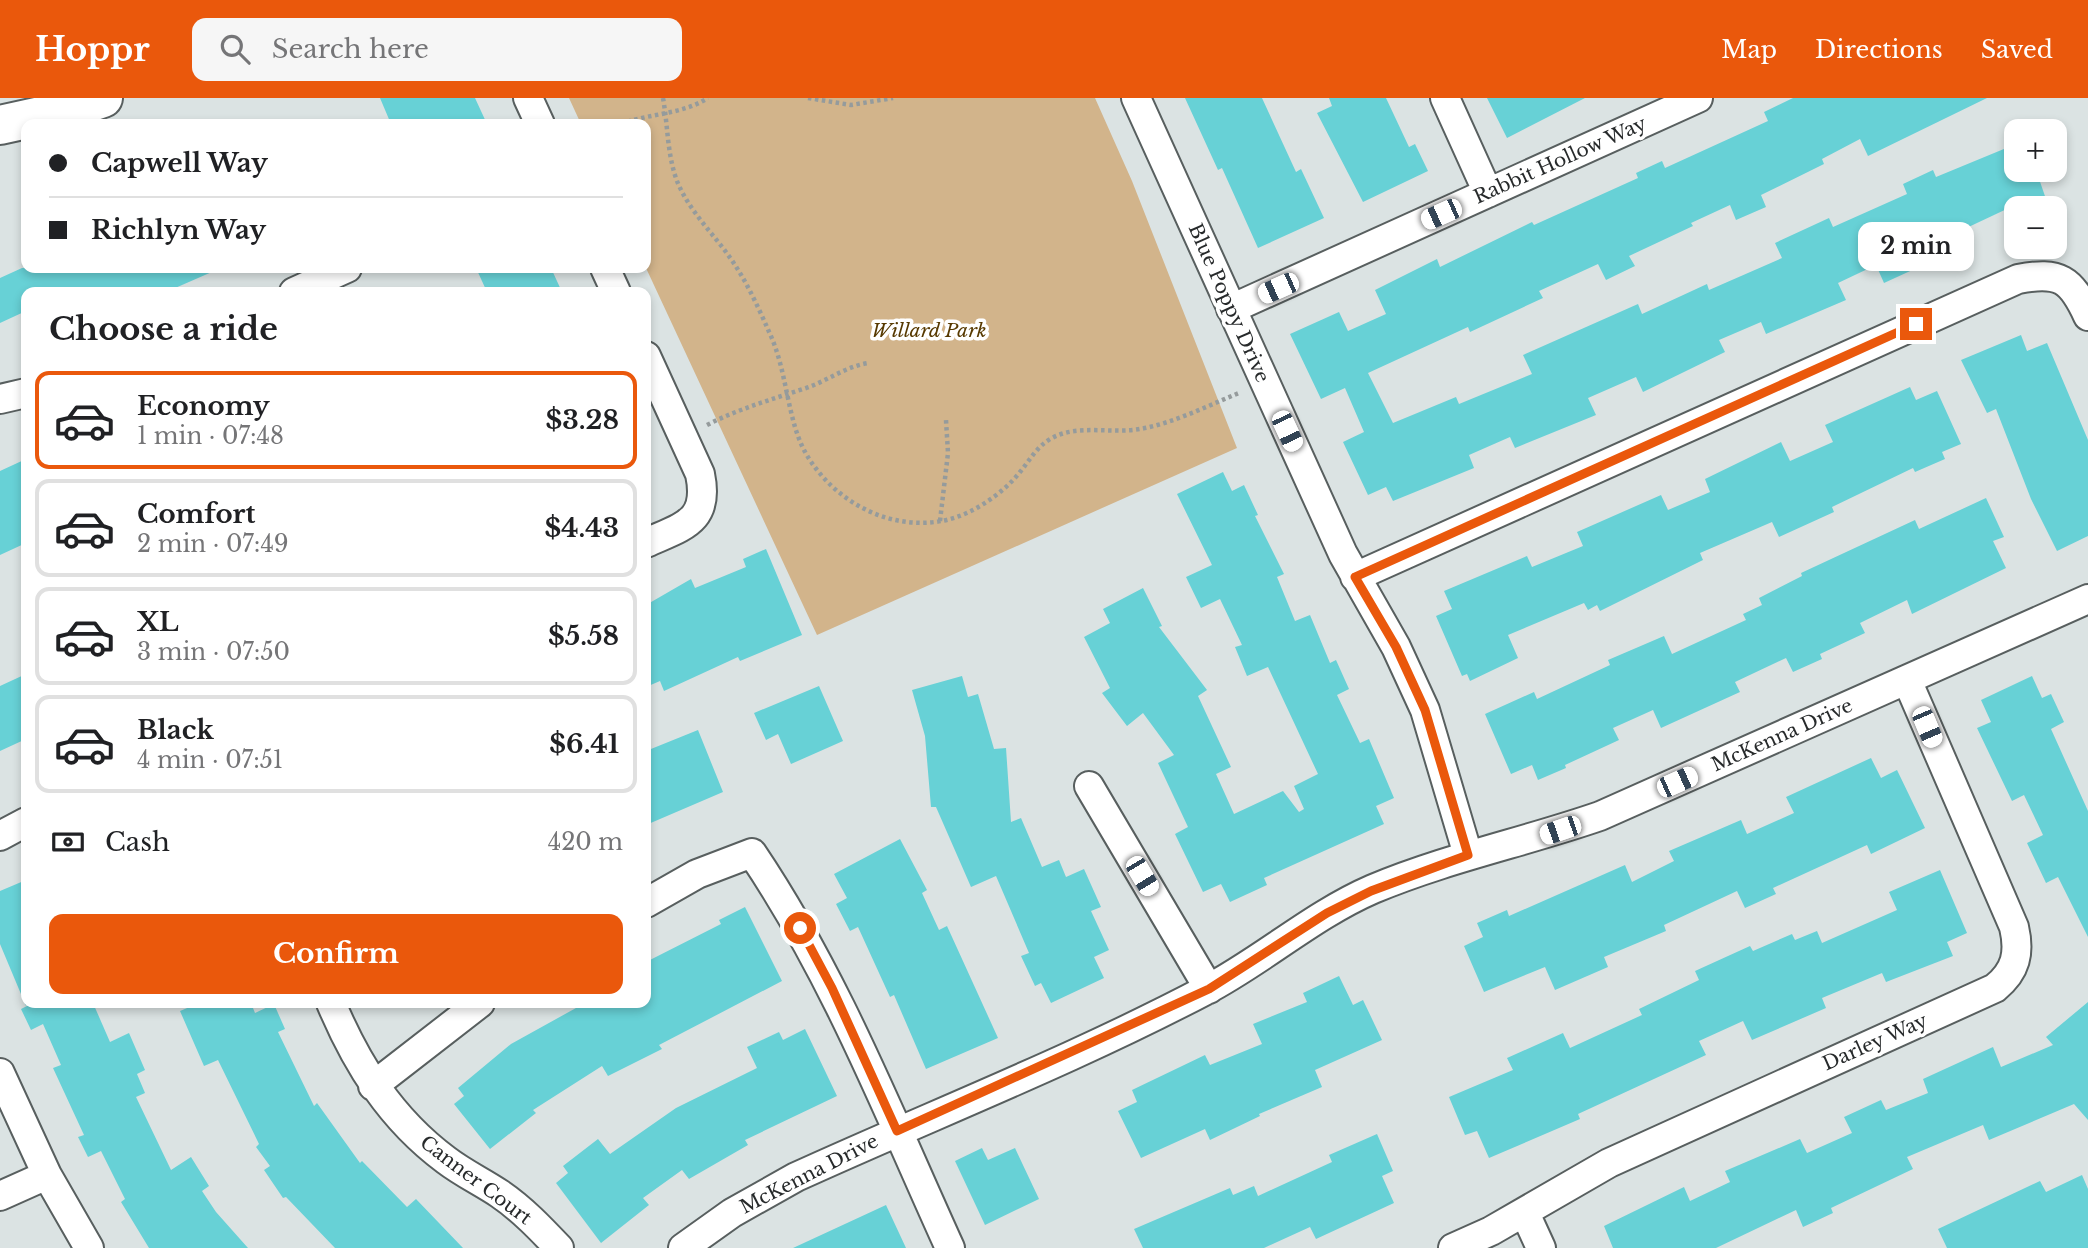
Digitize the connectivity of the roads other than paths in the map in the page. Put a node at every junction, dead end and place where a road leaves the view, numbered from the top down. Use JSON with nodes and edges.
{"nodes":[{"id":1,"x":103,"y":98,"type":"edge"},
{"id":2,"x":528,"y":98,"type":"edge"},
{"id":3,"x":1136,"y":98,"type":"edge"},
{"id":4,"x":1445,"y":98,"type":"edge"},
{"id":5,"x":1698,"y":98,"type":"edge"},
{"id":6,"x":27,"y":119,"type":"edge"},
{"id":7,"x":538,"y":119,"type":"edge"},
{"id":8,"x":21,"y":120,"type":"edge"},
{"id":9,"x":0,"y":125,"type":"edge"},
{"id":10,"x":1488,"y":193,"type":"junction"},
{"id":11,"x":337,"y":273,"type":"edge"},
{"id":12,"x":305,"y":287,"type":"edge"},
{"id":13,"x":1231,"y":309,"type":"junction"},
{"id":14,"x":2088,"y":316,"type":"edge"},
{"id":15,"x":651,"y":367,"type":"edge"},
{"id":16,"x":21,"y":394,"type":"edge"},
{"id":17,"x":0,"y":399,"type":"edge"},
{"id":18,"x":651,"y":541,"type":"edge"},
{"id":19,"x":1355,"y":577,"type":"junction"},
{"id":20,"x":2088,"y":599,"type":"edge"},
{"id":21,"x":1907,"y":680,"type":"junction"},
{"id":22,"x":1089,"y":786,"type":"dead end"},
{"id":23,"x":21,"y":825,"type":"edge"},
{"id":24,"x":0,"y":836,"type":"edge"},
{"id":25,"x":1468,"y":855,"type":"junction"},
{"id":26,"x":651,"y":899,"type":"edge"},
{"id":27,"x":1209,"y":989,"type":"junction"},
{"id":28,"x":333,"y":1008,"type":"edge"},
{"id":29,"x":474,"y":1008,"type":"edge"},
{"id":30,"x":0,"y":1073,"type":"edge"},
{"id":31,"x":373,"y":1086,"type":"junction"},
{"id":32,"x":897,"y":1131,"type":"junction"},
{"id":33,"x":47,"y":1175,"type":"junction"},
{"id":34,"x":0,"y":1196,"type":"edge"},
{"id":35,"x":1525,"y":1213,"type":"junction"},
{"id":36,"x":89,"y":1248,"type":"edge"},
{"id":37,"x":559,"y":1248,"type":"edge"},
{"id":38,"x":683,"y":1248,"type":"edge"},
{"id":39,"x":950,"y":1248,"type":"edge"},
{"id":40,"x":1453,"y":1248,"type":"edge"},
{"id":41,"x":1541,"y":1248,"type":"edge"}],
"edges":[{"from":1,"to":6,"type":"street"},
{"from":2,"to":7,"type":"street"},
{"from":3,"to":13,"type":"street","name":"Blue Poppy Drive"},
{"from":4,"to":10,"type":"street"},
{"from":5,"to":10,"type":"street","name":"Rabbit Hollow Way"},
{"from":8,"to":9,"type":"street"},
{"from":10,"to":13,"type":"street","name":"Rabbit Hollow Way"},
{"from":11,"to":12,"type":"street"},
{"from":13,"to":19,"type":"street","name":"Blue Poppy Drive"},
{"from":14,"to":19,"type":"street"},
{"from":15,"to":18,"type":"street"},
{"from":16,"to":17,"type":"street"},
{"from":19,"to":25,"type":"street","name":"Blue Poppy Drive"},
{"from":20,"to":21,"type":"street","name":"McKenna Drive"},
{"from":21,"to":25,"type":"street","name":"McKenna Drive"},
{"from":21,"to":35,"type":"street","name":"Darley Way"},
{"from":22,"to":27,"type":"street"},
{"from":23,"to":24,"type":"street"},
{"from":25,"to":27,"type":"street","name":"McKenna Drive"},
{"from":26,"to":32,"type":"street"},
{"from":27,"to":32,"type":"street","name":"McKenna Drive"},
{"from":28,"to":31,"type":"street","name":"Canner Court"},
{"from":29,"to":31,"type":"street"},
{"from":30,"to":33,"type":"street"},
{"from":31,"to":37,"type":"street","name":"Canner Court"},
{"from":32,"to":38,"type":"street","name":"McKenna Drive"},
{"from":32,"to":39,"type":"street"},
{"from":33,"to":34,"type":"street"},
{"from":33,"to":36,"type":"street"},
{"from":35,"to":40,"type":"street","name":"Darley Way"},
{"from":35,"to":41,"type":"street"}]}
